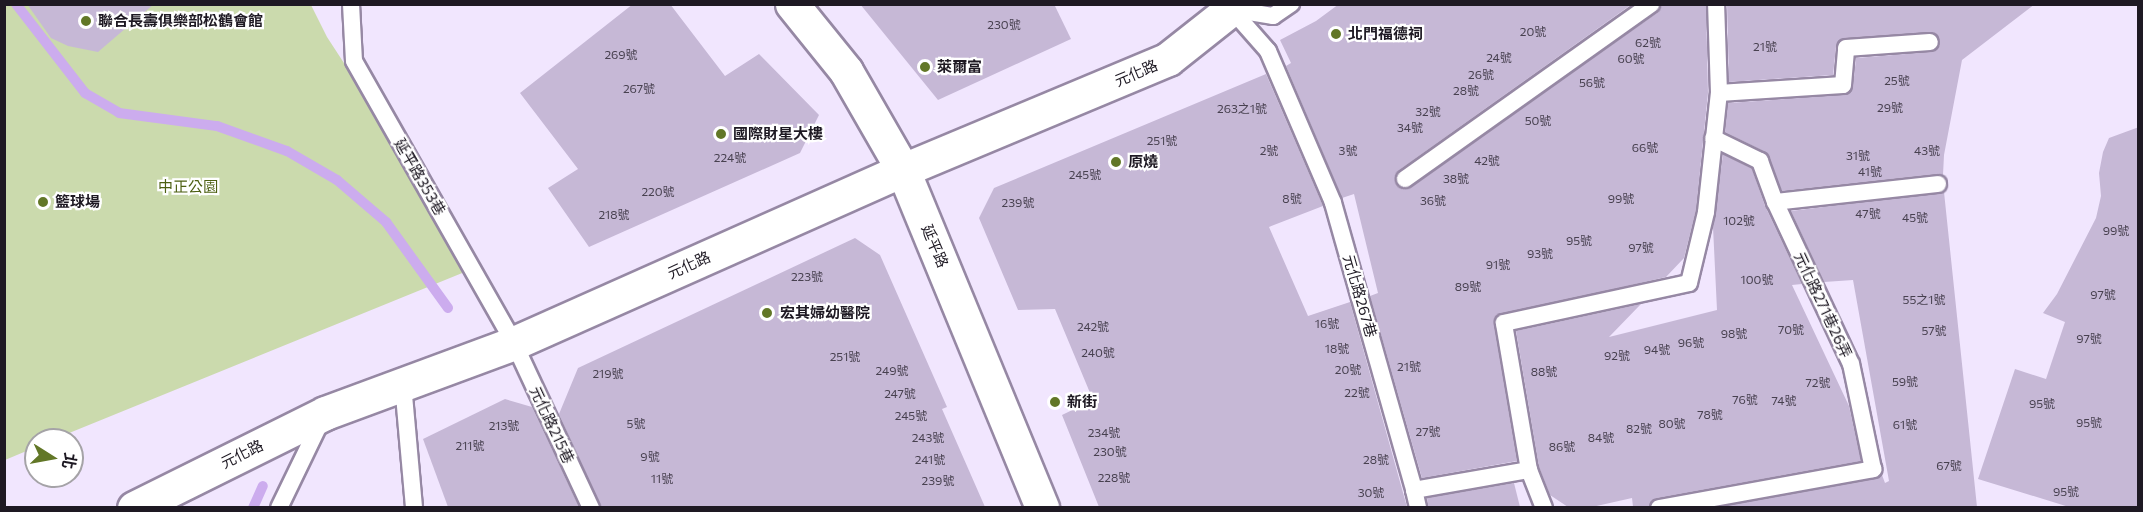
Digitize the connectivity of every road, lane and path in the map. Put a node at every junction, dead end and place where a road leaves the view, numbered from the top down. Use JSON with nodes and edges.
{"nodes":[{"id":1,"x":351,"y":4,"type":"edge"},
{"id":2,"x":792,"y":4,"type":"edge"},
{"id":3,"x":1291,"y":4,"type":"edge"},
{"id":4,"x":1651,"y":4,"type":"edge"},
{"id":5,"x":1716,"y":4,"type":"edge"},
{"id":6,"x":1232,"y":7,"type":"edge"},
{"id":7,"x":1930,"y":42,"type":"dead end"},
{"id":8,"x":1719,"y":93,"type":"junction"},
{"id":9,"x":1713,"y":138,"type":"junction"},
{"id":10,"x":903,"y":170,"type":"junction"},
{"id":11,"x":1405,"y":179,"type":"dead end"},
{"id":12,"x":1938,"y":184,"type":"dead end"},
{"id":13,"x":1775,"y":202,"type":"junction"},
{"id":14,"x":514,"y":343,"type":"junction"},
{"id":15,"x":403,"y":384,"type":"junction"},
{"id":16,"x":325,"y":413,"type":"junction"},
{"id":17,"x":1529,"y":470,"type":"junction"},
{"id":18,"x":1414,"y":490,"type":"junction"},
{"id":19,"x":134,"y":507,"type":"edge"},
{"id":20,"x":279,"y":507,"type":"edge"},
{"id":21,"x":414,"y":507,"type":"edge"},
{"id":22,"x":591,"y":507,"type":"edge"},
{"id":23,"x":1042,"y":507,"type":"edge"},
{"id":24,"x":1418,"y":507,"type":"edge"},
{"id":25,"x":1544,"y":507,"type":"edge"},
{"id":26,"x":1659,"y":507,"type":"edge"}],
"edges":[{"from":1,"to":14,"type":"lane","name":"延平路353巷"},
{"from":2,"to":10,"type":"street","name":"延平路"},
{"from":3,"to":6,"type":"lane"},
{"from":4,"to":11,"type":"lane"},
{"from":5,"to":8,"type":"lane"},
{"from":6,"to":10,"type":"street","name":"元化路"},
{"from":6,"to":18,"type":"lane","name":"元化路267巷"},
{"from":7,"to":8,"type":"lane"},
{"from":8,"to":9,"type":"lane"},
{"from":9,"to":13,"type":"lane","name":"元化路271巷26弄"},
{"from":9,"to":17,"type":"lane"},
{"from":10,"to":14,"type":"street","name":"元化路"},
{"from":10,"to":23,"type":"street","name":"延平路"},
{"from":12,"to":13,"type":"lane"},
{"from":13,"to":26,"type":"lane","name":"元化路271巷26弄"},
{"from":14,"to":15,"type":"street","name":"元化路"},
{"from":14,"to":22,"type":"lane","name":"元化路215巷"},
{"from":15,"to":16,"type":"street","name":"元化路"},
{"from":15,"to":21,"type":"lane"},
{"from":16,"to":19,"type":"street","name":"元化路"},
{"from":16,"to":20,"type":"lane"},
{"from":17,"to":18,"type":"lane"},
{"from":17,"to":25,"type":"lane"},
{"from":18,"to":24,"type":"lane","name":"元化路267巷"}]}
